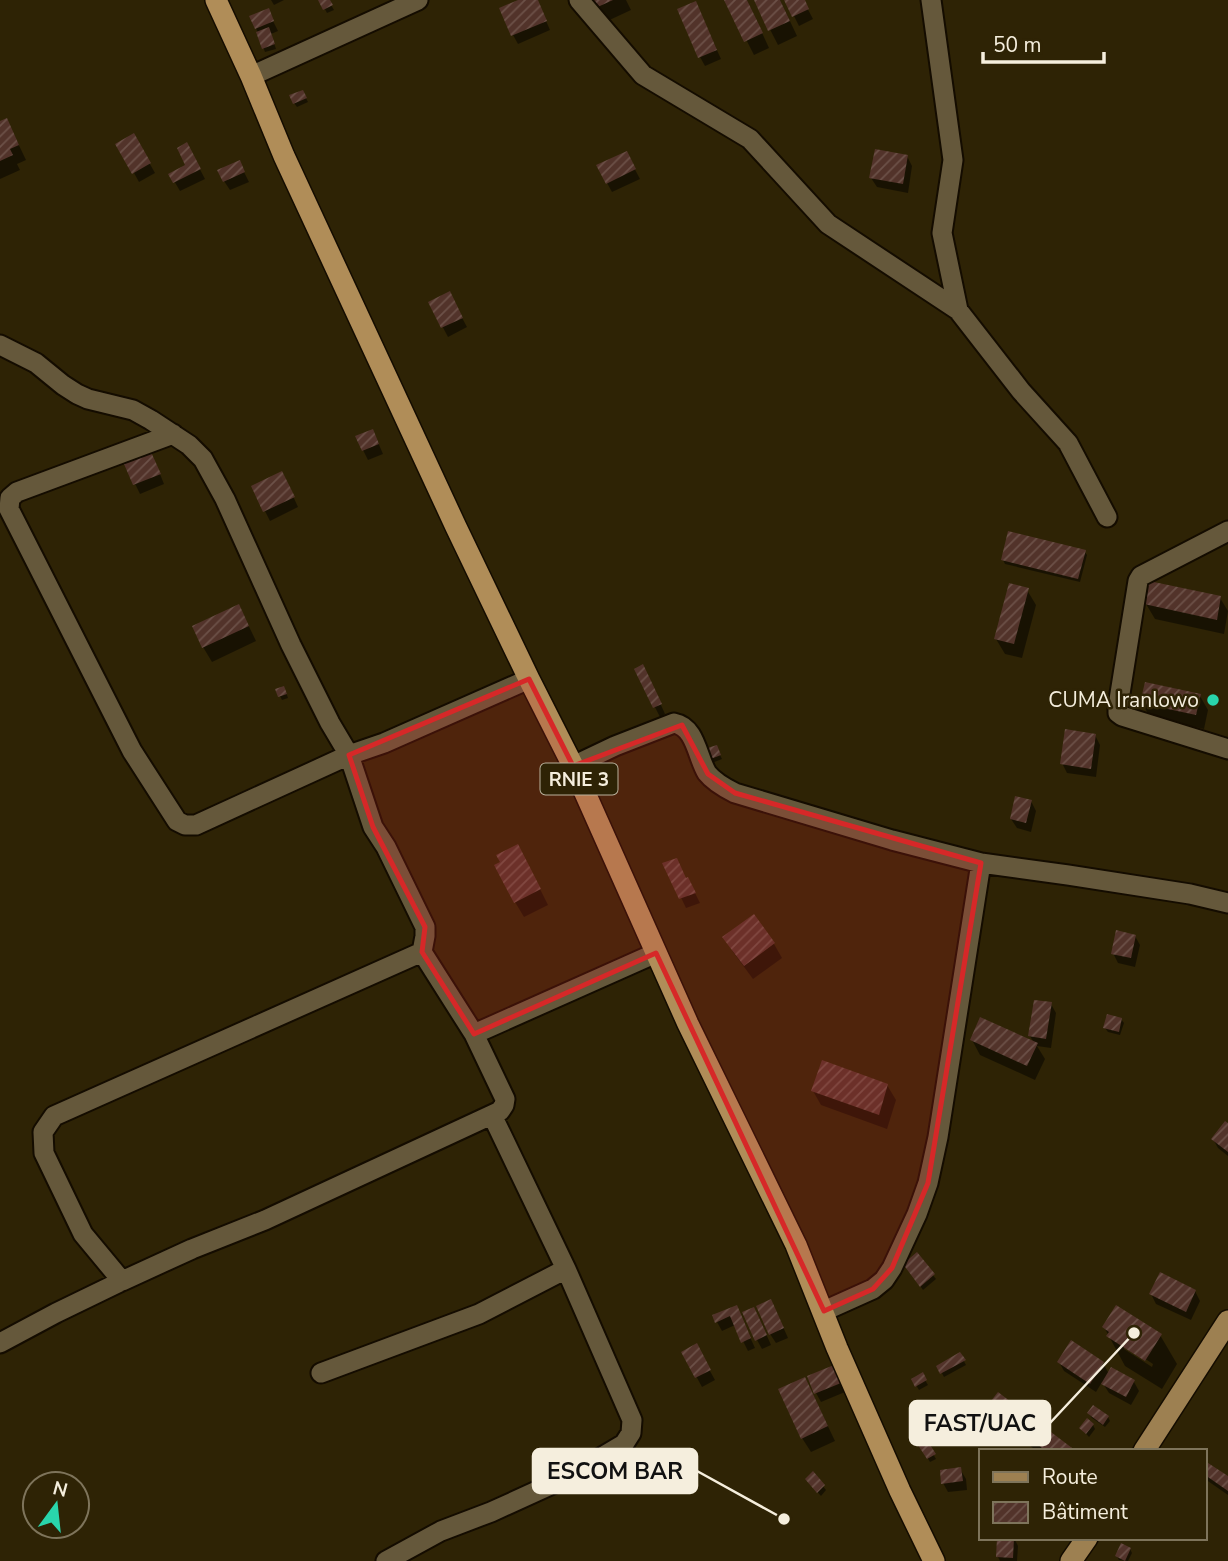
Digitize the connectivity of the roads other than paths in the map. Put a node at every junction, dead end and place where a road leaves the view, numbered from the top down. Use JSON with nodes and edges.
{"nodes":[{"id":1,"x":216,"y":0,"type":"edge"},
{"id":2,"x":418,"y":0,"type":"edge"},
{"id":3,"x":579,"y":0,"type":"edge"},
{"id":4,"x":931,"y":0,"type":"edge"},
{"id":5,"x":251,"y":76,"type":"junction"},
{"id":6,"x":958,"y":310,"type":"junction"},
{"id":7,"x":0,"y":345,"type":"edge"},
{"id":8,"x":173,"y":434,"type":"junction"},
{"id":9,"x":1107,"y":517,"type":"dead end"},
{"id":10,"x":1228,"y":531,"type":"edge"},
{"id":11,"x":528,"y":679,"type":"junction"},
{"id":12,"x":1228,"y":748,"type":"edge"},
{"id":13,"x":349,"y":755,"type":"junction"},
{"id":14,"x":573,"y":766,"type":"junction"},
{"id":15,"x":981,"y":863,"type":"junction"},
{"id":16,"x":1228,"y":903,"type":"edge"},
{"id":17,"x":422,"y":952,"type":"junction"},
{"id":18,"x":656,"y":953,"type":"junction"},
{"id":19,"x":474,"y":1034,"type":"junction"},
{"id":20,"x":492,"y":1115,"type":"junction"},
{"id":21,"x":566,"y":1269,"type":"junction"},
{"id":22,"x":122,"y":1281,"type":"junction"},
{"id":23,"x":824,"y":1311,"type":"junction"},
{"id":24,"x":1228,"y":1321,"type":"edge"},
{"id":25,"x":0,"y":1343,"type":"edge"},
{"id":26,"x":321,"y":1373,"type":"dead end"},
{"id":27,"x":1145,"y":1449,"type":"edge"},
{"id":28,"x":1086,"y":1540,"type":"edge"},
{"id":29,"x":386,"y":1561,"type":"edge"},
{"id":30,"x":934,"y":1561,"type":"edge"},
{"id":31,"x":1071,"y":1561,"type":"edge"}],
"edges":[{"from":1,"to":5,"type":"highway","number":"RNIE 3"},
{"from":2,"to":5,"type":"street"},
{"from":3,"to":6,"type":"street"},
{"from":4,"to":6,"type":"street"},
{"from":5,"to":11,"type":"highway","number":"RNIE 3"},
{"from":6,"to":9,"type":"street"},
{"from":7,"to":8,"type":"street"},
{"from":8,"to":13,"type":"street"},
{"from":8,"to":13,"type":"street"},
{"from":10,"to":12,"type":"street"},
{"from":11,"to":13,"type":"street"},
{"from":11,"to":14,"type":"highway","number":"RNIE 3"},
{"from":13,"to":17,"type":"street"},
{"from":14,"to":15,"type":"street"},
{"from":14,"to":18,"type":"highway","number":"RNIE 3"},
{"from":15,"to":16,"type":"street"},
{"from":15,"to":23,"type":"street"},
{"from":17,"to":19,"type":"street"},
{"from":17,"to":22,"type":"street"},
{"from":18,"to":19,"type":"street"},
{"from":18,"to":23,"type":"highway","number":"RNIE 3"},
{"from":19,"to":20,"type":"street"},
{"from":20,"to":21,"type":"street"},
{"from":20,"to":22,"type":"street"},
{"from":21,"to":26,"type":"street"},
{"from":21,"to":29,"type":"street"},
{"from":22,"to":25,"type":"street"},
{"from":23,"to":30,"type":"highway","number":"RNIE 3"},
{"from":24,"to":27,"type":"main road"},
{"from":28,"to":31,"type":"main road"}]}
